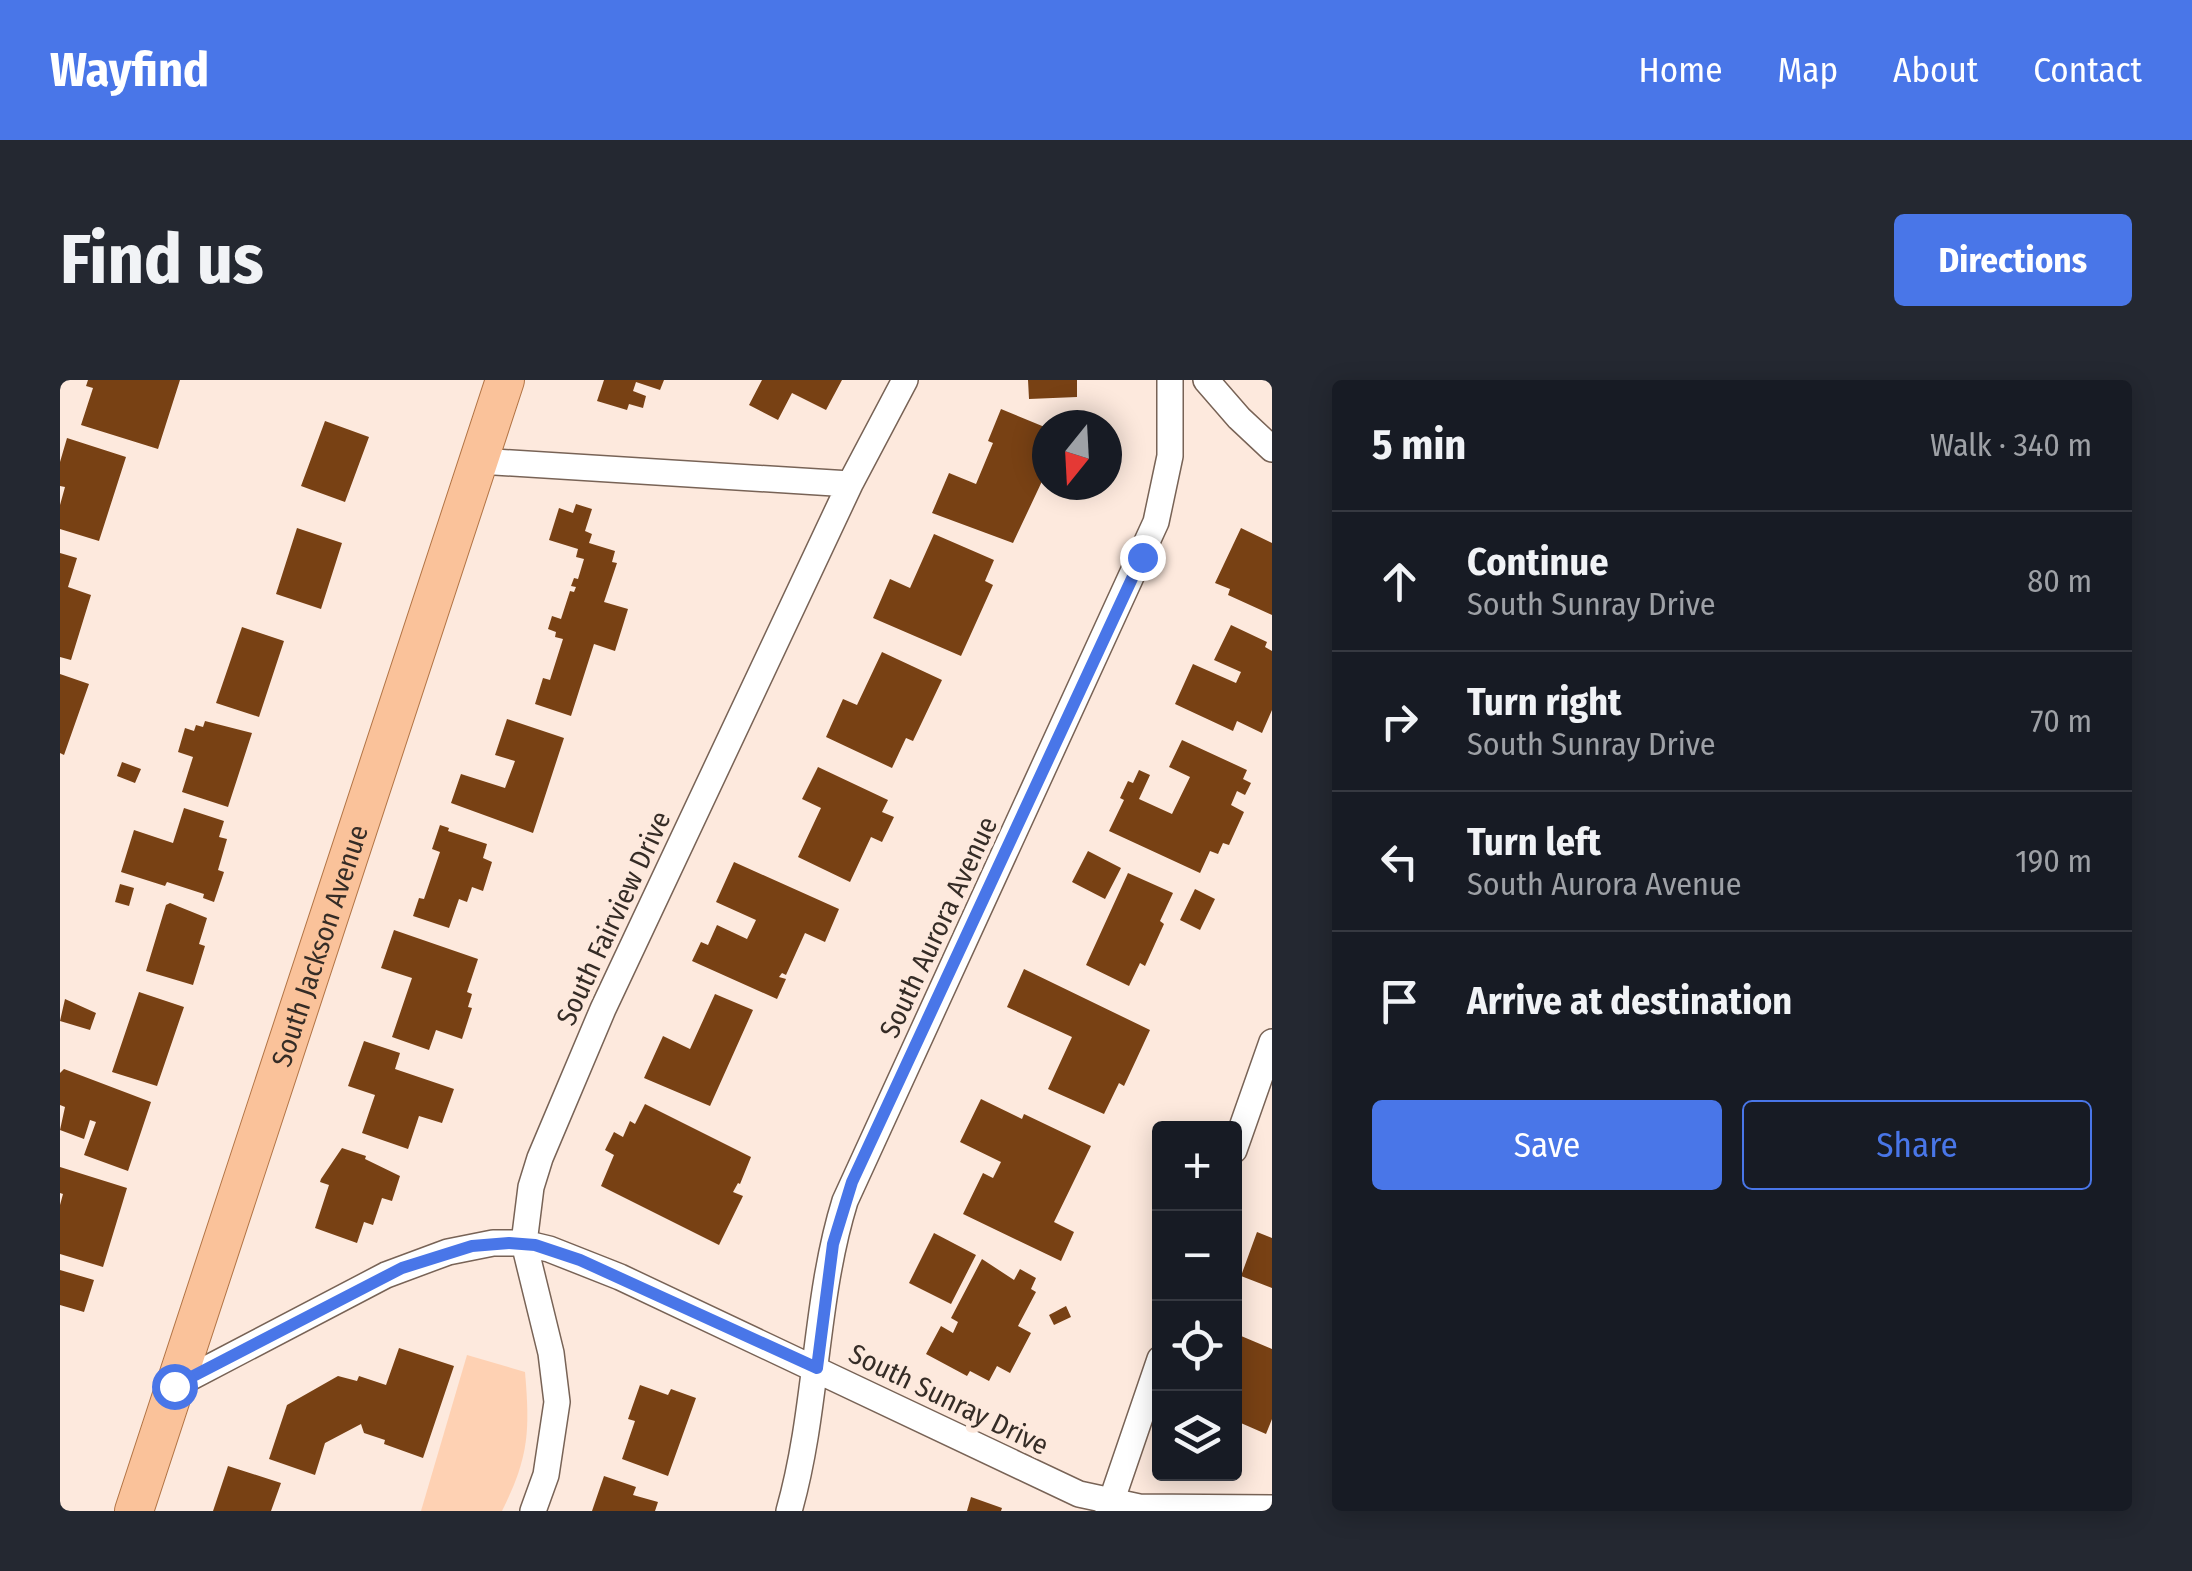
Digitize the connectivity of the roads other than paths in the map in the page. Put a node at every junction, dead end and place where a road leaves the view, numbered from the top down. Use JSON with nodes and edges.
{"nodes":[{"id":1,"x":506,"y":380,"type":"edge"},
{"id":2,"x":904,"y":380,"type":"edge"},
{"id":3,"x":1170,"y":380,"type":"edge"},
{"id":4,"x":1206,"y":380,"type":"edge"},
{"id":5,"x":1272,"y":449,"type":"edge"},
{"id":6,"x":479,"y":461,"type":"junction"},
{"id":7,"x":850,"y":484,"type":"junction"},
{"id":8,"x":1272,"y":1042,"type":"edge"},
{"id":9,"x":1242,"y":1127,"type":"edge"},
{"id":10,"x":524,"y":1243,"type":"junction"},
{"id":11,"x":817,"y":1368,"type":"junction"},
{"id":12,"x":1152,"y":1382,"type":"edge"},
{"id":13,"x":174,"y":1386,"type":"junction"},
{"id":14,"x":1109,"y":1505,"type":"edge"},
{"id":15,"x":1272,"y":1508,"type":"edge"},
{"id":16,"x":134,"y":1511,"type":"edge"},
{"id":17,"x":533,"y":1511,"type":"edge"},
{"id":18,"x":790,"y":1511,"type":"edge"}],
"edges":[{"from":1,"to":6,"type":"main road","name":"South Jackson Avenue"},
{"from":2,"to":7,"type":"street","name":"South Fairview Drive"},
{"from":3,"to":11,"type":"street","name":"South Aurora Avenue"},
{"from":4,"to":5,"type":"street"},
{"from":6,"to":7,"type":"street"},
{"from":6,"to":13,"type":"main road","name":"South Jackson Avenue"},
{"from":7,"to":10,"type":"street","name":"South Fairview Drive"},
{"from":8,"to":9,"type":"street"},
{"from":10,"to":11,"type":"street","name":"South Sunray Drive"},
{"from":10,"to":13,"type":"street","name":"South Sunray Drive"},
{"from":10,"to":17,"type":"street","name":"South Fairview Drive"},
{"from":11,"to":14,"type":"street","name":"South Sunray Drive"},
{"from":11,"to":18,"type":"street","name":"South Aurora Avenue"},
{"from":12,"to":14,"type":"street"},
{"from":13,"to":16,"type":"main road","name":"South Jackson Avenue"},
{"from":14,"to":15,"type":"street","name":"South Sunray Drive"}]}
